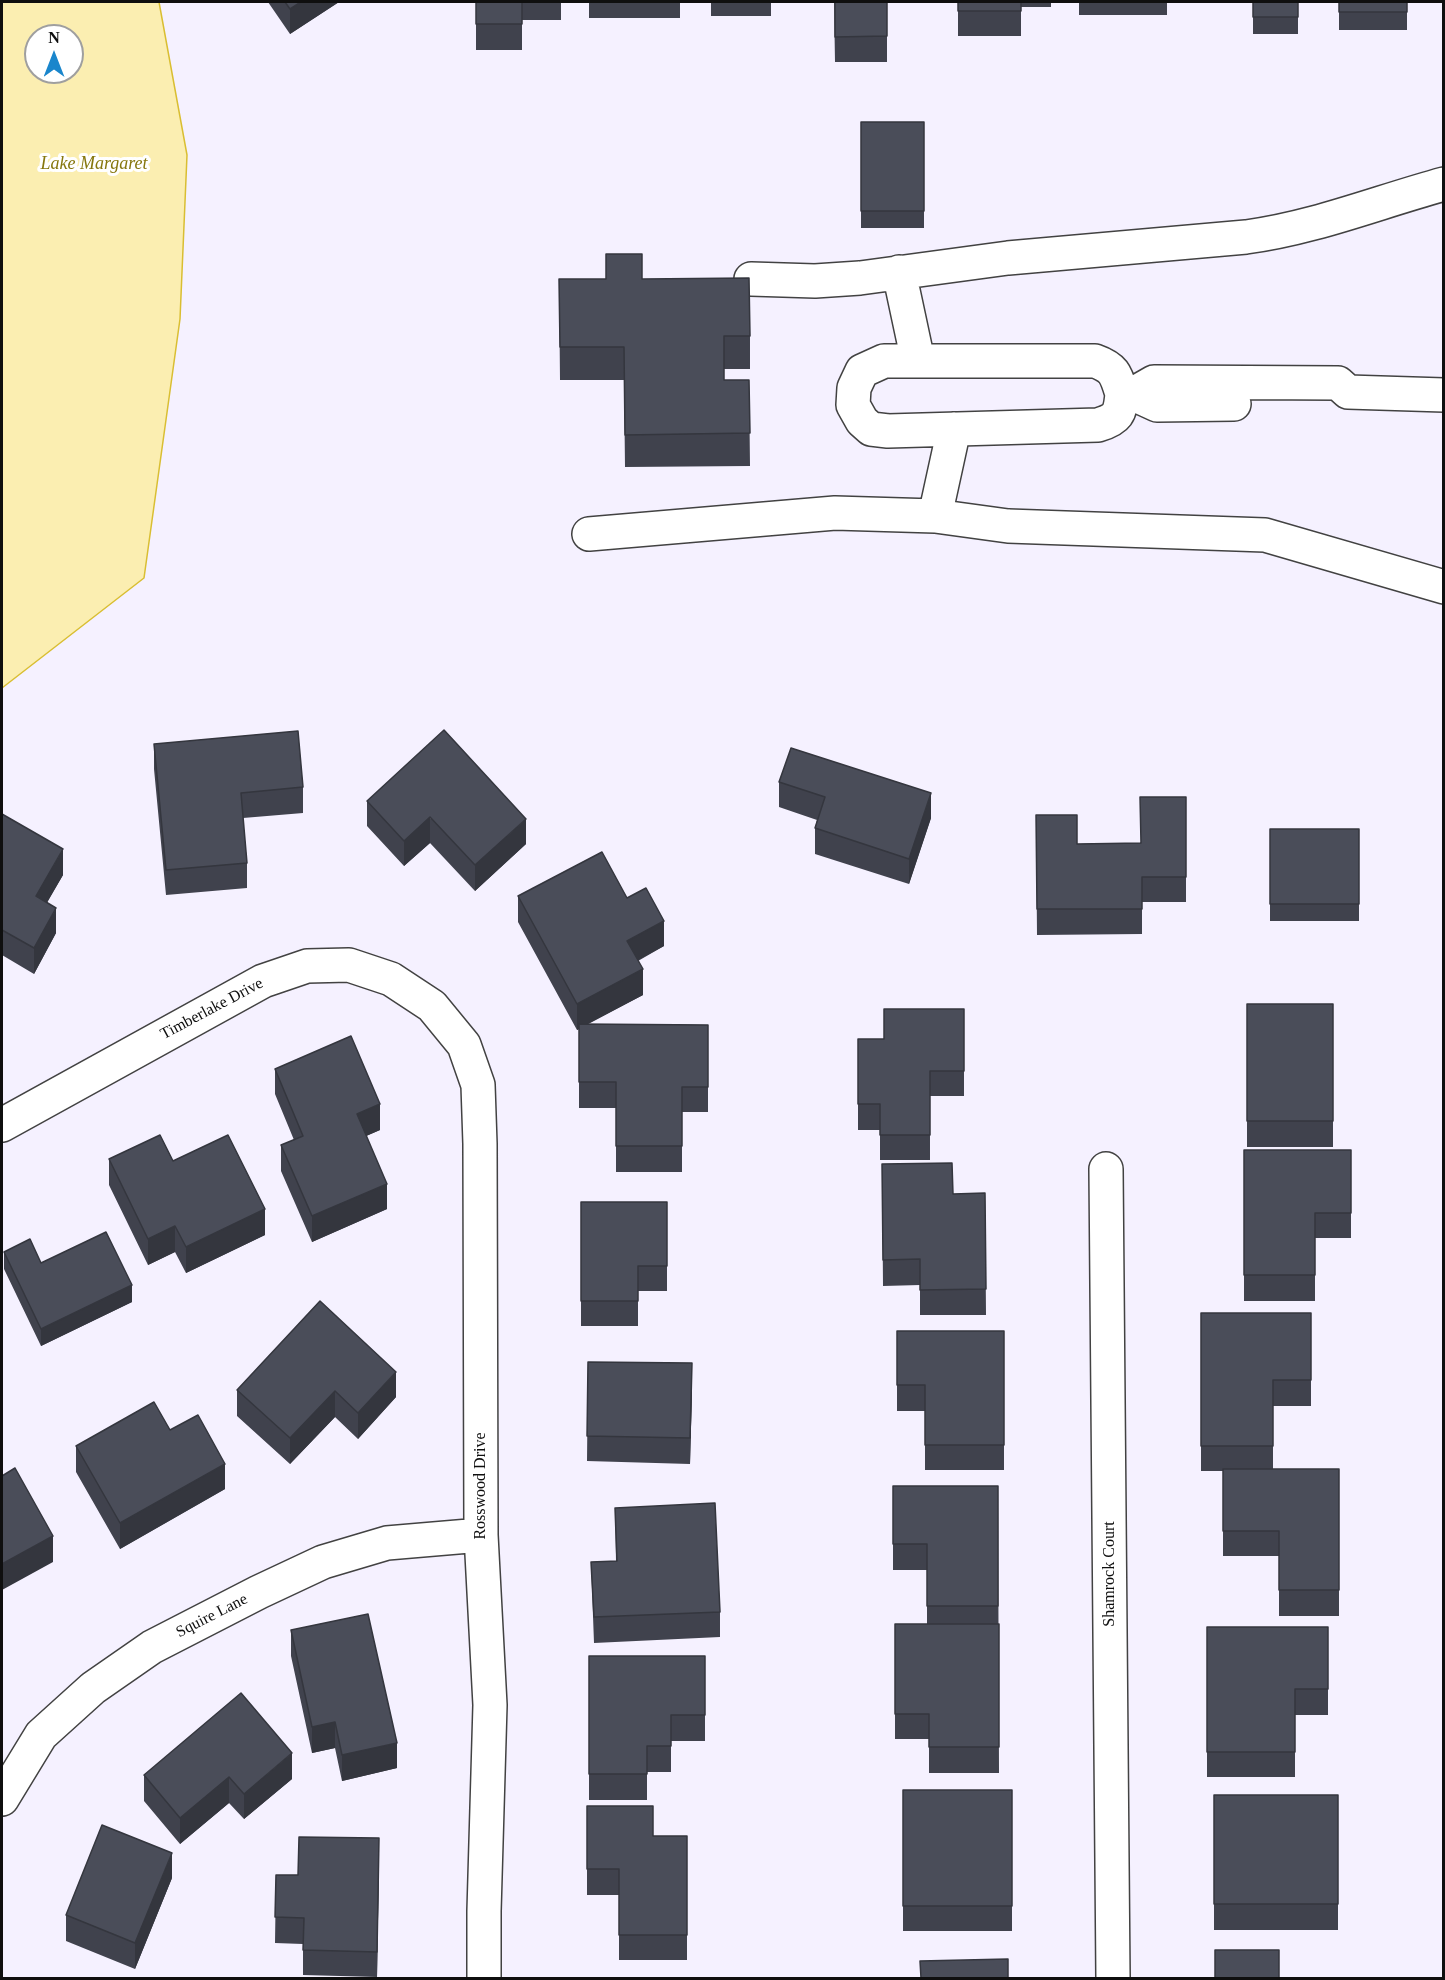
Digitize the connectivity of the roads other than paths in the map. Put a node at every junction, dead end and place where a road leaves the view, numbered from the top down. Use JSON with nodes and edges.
{"nodes":[{"id":1,"x":1443,"y":184,"type":"edge"},
{"id":2,"x":899,"y":272,"type":"junction"},
{"id":3,"x":751,"y":279,"type":"edge"},
{"id":4,"x":918,"y":361,"type":"junction"},
{"id":5,"x":1128,"y":394,"type":"junction"},
{"id":6,"x":1443,"y":395,"type":"edge"},
{"id":7,"x":954,"y":429,"type":"junction"},
{"id":8,"x":935,"y":516,"type":"junction"},
{"id":9,"x":589,"y":534,"type":"dead end"},
{"id":10,"x":1443,"y":587,"type":"edge"},
{"id":11,"x":432,"y":1006,"type":"joint"},
{"id":12,"x":2,"y":1125,"type":"edge"},
{"id":13,"x":1106,"y":1169,"type":"dead end"},
{"id":14,"x":481,"y":1535,"type":"junction"},
{"id":15,"x":2,"y":1798,"type":"edge"},
{"id":16,"x":484,"y":1978,"type":"edge"},
{"id":17,"x":1113,"y":1978,"type":"edge"}],
"edges":[{"from":1,"to":2,"type":"street"},
{"from":2,"to":3,"type":"street"},
{"from":2,"to":4,"type":"street"},
{"from":4,"to":5,"type":"street"},
{"from":4,"to":7,"type":"street"},
{"from":5,"to":6,"type":"street"},
{"from":5,"to":7,"type":"street"},
{"from":7,"to":8,"type":"street"},
{"from":8,"to":9,"type":"street"},
{"from":8,"to":10,"type":"street"},
{"from":11,"to":12,"type":"street","name":"Timberlake Drive"},
{"from":11,"to":14,"type":"street","name":"Rosswood Drive"},
{"from":13,"to":17,"type":"street","name":"Shamrock Court"},
{"from":14,"to":15,"type":"street","name":"Squire Lane"},
{"from":14,"to":16,"type":"street","name":"Rosswood Drive"}]}
